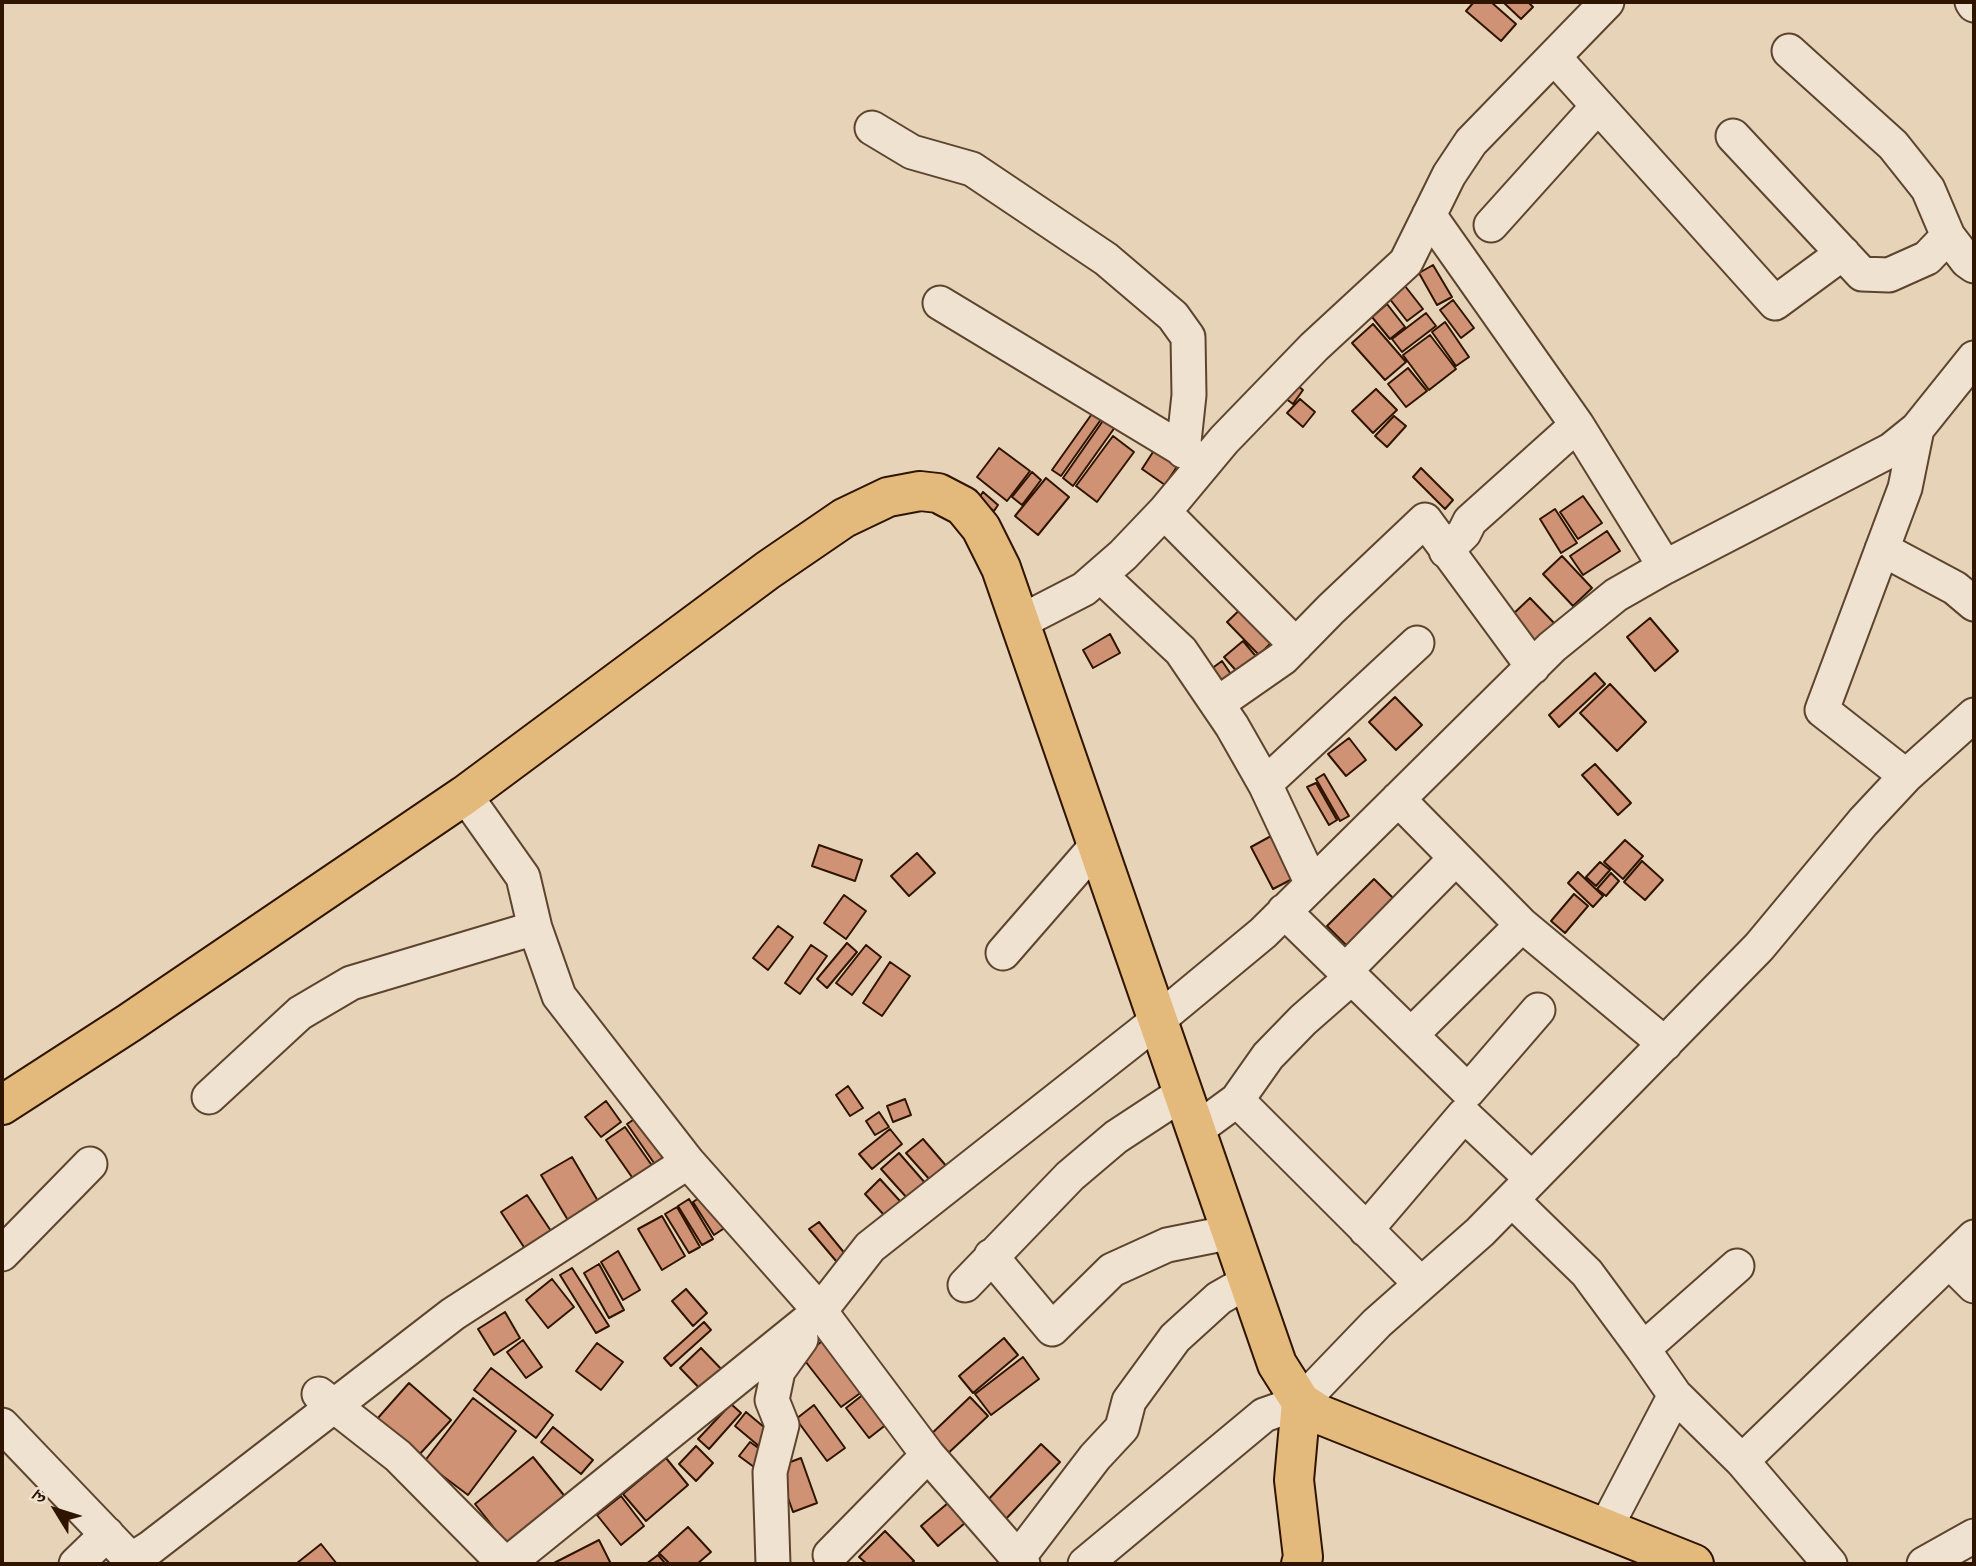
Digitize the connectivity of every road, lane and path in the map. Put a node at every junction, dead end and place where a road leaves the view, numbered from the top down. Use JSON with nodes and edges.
{"nodes":[{"id":1,"x":1607,"y":2,"type":"edge"},
{"id":2,"x":1789,"y":51,"type":"dead end"},
{"id":3,"x":1554,"y":58,"type":"junction"},
{"id":4,"x":1598,"y":106,"type":"junction"},
{"id":5,"x":872,"y":128,"type":"dead end"},
{"id":6,"x":1733,"y":136,"type":"dead end"},
{"id":7,"x":1429,"y":215,"type":"junction"},
{"id":8,"x":1491,"y":225,"type":"dead end"},
{"id":9,"x":1948,"y":236,"type":"junction"},
{"id":10,"x":1843,"y":253,"type":"junction"},
{"id":11,"x":1974,"y":266,"type":"edge"},
{"id":12,"x":940,"y":303,"type":"dead end"},
{"id":13,"x":1974,"y":358,"type":"edge"},
{"id":14,"x":1577,"y":425,"type":"junction"},
{"id":15,"x":1917,"y":429,"type":"junction"},
{"id":16,"x":1194,"y":457,"type":"junction"},
{"id":17,"x":1164,"y":512,"type":"junction"},
{"id":18,"x":1882,"y":549,"type":"junction"},
{"id":19,"x":1446,"y":551,"type":"junction"},
{"id":20,"x":1665,"y":567,"type":"junction"},
{"id":21,"x":1100,"y":575,"type":"junction"},
{"id":22,"x":1974,"y":604,"type":"edge"},
{"id":23,"x":1020,"y":622,"type":"junction"},
{"id":24,"x":1417,"y":643,"type":"dead end"},
{"id":25,"x":1296,"y":645,"type":"junction"},
{"id":26,"x":1533,"y":667,"type":"junction"},
{"id":27,"x":1217,"y":704,"type":"junction"},
{"id":28,"x":1974,"y":715,"type":"edge"},
{"id":29,"x":1906,"y":776,"type":"junction"},
{"id":30,"x":1265,"y":784,"type":"junction"},
{"id":31,"x":465,"y":795,"type":"junction"},
{"id":32,"x":1398,"y":799,"type":"junction"},
{"id":33,"x":1097,"y":845,"type":"junction"},
{"id":34,"x":1456,"y":858,"type":"junction"},
{"id":35,"x":1312,"y":884,"type":"junction"},
{"id":36,"x":1284,"y":911,"type":"junction"},
{"id":37,"x":1522,"y":925,"type":"junction"},
{"id":38,"x":535,"y":928,"type":"junction"},
{"id":39,"x":1003,"y":953,"type":"dead end"},
{"id":40,"x":1348,"y":974,"type":"junction"},
{"id":41,"x":1538,"y":1010,"type":"dead end"},
{"id":42,"x":1158,"y":1020,"type":"junction"},
{"id":43,"x":1410,"y":1035,"type":"junction"},
{"id":44,"x":1665,"y":1044,"type":"junction"},
{"id":45,"x":1183,"y":1093,"type":"junction"},
{"id":46,"x":209,"y":1097,"type":"dead end"},
{"id":47,"x":1237,"y":1100,"type":"junction"},
{"id":48,"x":2,"y":1105,"type":"edge"},
{"id":49,"x":1196,"y":1130,"type":"junction"},
{"id":50,"x":688,"y":1162,"type":"junction"},
{"id":51,"x":90,"y":1164,"type":"dead end"},
{"id":52,"x":1522,"y":1189,"type":"junction"},
{"id":53,"x":1366,"y":1230,"type":"junction"},
{"id":54,"x":1232,"y":1233,"type":"junction"},
{"id":55,"x":1974,"y":1237,"type":"edge"},
{"id":56,"x":2,"y":1254,"type":"edge"},
{"id":57,"x":991,"y":1256,"type":"junction"},
{"id":58,"x":1949,"y":1261,"type":"junction"},
{"id":59,"x":1737,"y":1266,"type":"dead end"},
{"id":60,"x":1249,"y":1281,"type":"junction"},
{"id":61,"x":1421,"y":1284,"type":"junction"},
{"id":62,"x":965,"y":1285,"type":"dead end"},
{"id":63,"x":1974,"y":1286,"type":"edge"},
{"id":64,"x":820,"y":1311,"type":"junction"},
{"id":65,"x":1643,"y":1349,"type":"junction"},
{"id":66,"x":1675,"y":1395,"type":"junction"},
{"id":67,"x":326,"y":1400,"type":"junction"},
{"id":68,"x":1301,"y":1402,"type":"junction"},
{"id":69,"x":2,"y":1425,"type":"edge"},
{"id":70,"x":928,"y":1455,"type":"junction"},
{"id":71,"x":1742,"y":1461,"type":"junction"},
{"id":72,"x":1605,"y":1529,"type":"junction"},
{"id":73,"x":107,"y":1535,"type":"junction"},
{"id":74,"x":1974,"y":1536,"type":"edge"},
{"id":75,"x":830,"y":1555,"type":"dead end"},
{"id":76,"x":1020,"y":1561,"type":"edge"},
{"id":77,"x":133,"y":1562,"type":"edge"},
{"id":78,"x":76,"y":1564,"type":"edge"},
{"id":79,"x":506,"y":1564,"type":"edge"},
{"id":80,"x":773,"y":1564,"type":"edge"},
{"id":81,"x":1085,"y":1564,"type":"edge"},
{"id":82,"x":1301,"y":1564,"type":"edge"},
{"id":83,"x":1694,"y":1564,"type":"edge"},
{"id":84,"x":1830,"y":1564,"type":"edge"},
{"id":85,"x":1924,"y":1564,"type":"edge"}],
"edges":[{"from":1,"to":3,"type":"street"},
{"from":2,"to":9,"type":"street"},
{"from":3,"to":4,"type":"street"},
{"from":3,"to":7,"type":"street"},
{"from":4,"to":8,"type":"street"},
{"from":4,"to":10,"type":"street"},
{"from":5,"to":16,"type":"street"},
{"from":6,"to":10,"type":"street"},
{"from":7,"to":14,"type":"street"},
{"from":7,"to":16,"type":"street"},
{"from":9,"to":10,"type":"street"},
{"from":9,"to":11,"type":"street"},
{"from":12,"to":16,"type":"street"},
{"from":13,"to":15,"type":"street"},
{"from":14,"to":19,"type":"street"},
{"from":14,"to":20,"type":"street"},
{"from":15,"to":18,"type":"street"},
{"from":15,"to":20,"type":"street"},
{"from":16,"to":17,"type":"street"},
{"from":17,"to":21,"type":"street"},
{"from":17,"to":25,"type":"street"},
{"from":18,"to":22,"type":"street"},
{"from":18,"to":29,"type":"street"},
{"from":19,"to":25,"type":"street"},
{"from":19,"to":26,"type":"street"},
{"from":20,"to":26,"type":"street"},
{"from":21,"to":23,"type":"street"},
{"from":21,"to":27,"type":"street"},
{"from":23,"to":31,"type":"main road"},
{"from":23,"to":33,"type":"main road"},
{"from":24,"to":30,"type":"street"},
{"from":25,"to":27,"type":"street"},
{"from":26,"to":32,"type":"street"},
{"from":27,"to":30,"type":"street"},
{"from":28,"to":29,"type":"street"},
{"from":29,"to":44,"type":"street"},
{"from":30,"to":35,"type":"street"},
{"from":31,"to":38,"type":"street"},
{"from":31,"to":48,"type":"main road"},
{"from":32,"to":34,"type":"street"},
{"from":32,"to":35,"type":"street"},
{"from":33,"to":39,"type":"street"},
{"from":33,"to":42,"type":"main road"},
{"from":34,"to":37,"type":"street"},
{"from":34,"to":40,"type":"street"},
{"from":35,"to":36,"type":"street"},
{"from":36,"to":40,"type":"street"},
{"from":36,"to":42,"type":"street"},
{"from":37,"to":43,"type":"street"},
{"from":37,"to":44,"type":"street"},
{"from":38,"to":46,"type":"street"},
{"from":38,"to":50,"type":"street"},
{"from":40,"to":43,"type":"street"},
{"from":40,"to":47,"type":"street"},
{"from":41,"to":43,"type":"street"},
{"from":42,"to":45,"type":"main road"},
{"from":42,"to":64,"type":"street"},
{"from":44,"to":52,"type":"street"},
{"from":45,"to":49,"type":"main road"},
{"from":45,"to":57,"type":"street"},
{"from":47,"to":49,"type":"street"},
{"from":47,"to":53,"type":"street"},
{"from":49,"to":54,"type":"main road"},
{"from":50,"to":64,"type":"street"},
{"from":50,"to":67,"type":"street"},
{"from":51,"to":56,"type":"street"},
{"from":52,"to":53,"type":"street"},
{"from":52,"to":61,"type":"street"},
{"from":52,"to":65,"type":"street"},
{"from":53,"to":61,"type":"street"},
{"from":54,"to":57,"type":"street"},
{"from":54,"to":60,"type":"main road"},
{"from":55,"to":58,"type":"street"},
{"from":57,"to":62,"type":"street"},
{"from":58,"to":63,"type":"street"},
{"from":58,"to":71,"type":"street"},
{"from":59,"to":65,"type":"street"},
{"from":60,"to":68,"type":"main road"},
{"from":60,"to":76,"type":"street"},
{"from":61,"to":68,"type":"street"},
{"from":64,"to":70,"type":"street"},
{"from":64,"to":79,"type":"street"},
{"from":64,"to":80,"type":"street"},
{"from":65,"to":66,"type":"street"},
{"from":66,"to":71,"type":"street"},
{"from":66,"to":72,"type":"street"},
{"from":67,"to":77,"type":"street"},
{"from":67,"to":79,"type":"street"},
{"from":68,"to":72,"type":"main road"},
{"from":68,"to":81,"type":"street"},
{"from":68,"to":82,"type":"main road"},
{"from":69,"to":73,"type":"street"},
{"from":70,"to":75,"type":"street"},
{"from":70,"to":76,"type":"street"},
{"from":71,"to":84,"type":"street"},
{"from":72,"to":83,"type":"main road"},
{"from":73,"to":77,"type":"street"},
{"from":73,"to":78,"type":"street"},
{"from":74,"to":85,"type":"street"}]}
